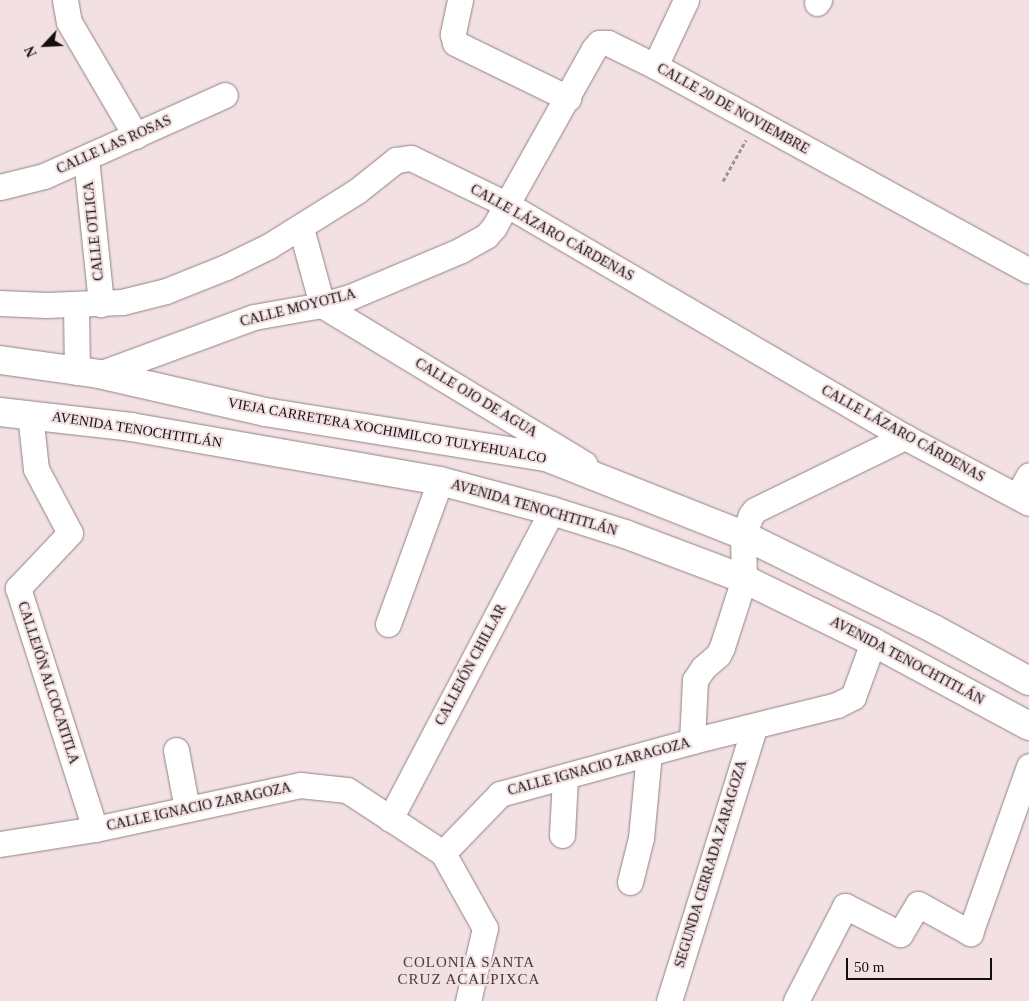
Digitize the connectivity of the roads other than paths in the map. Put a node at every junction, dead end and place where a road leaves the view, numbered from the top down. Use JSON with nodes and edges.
{"nodes":[{"id":1,"x":65,"y":0,"type":"edge"},
{"id":2,"x":460,"y":0,"type":"edge"},
{"id":3,"x":686,"y":0,"type":"edge"},
{"id":4,"x":655,"y":66,"type":"junction"},
{"id":5,"x":225,"y":95,"type":"dead end"},
{"id":6,"x":568,"y":98,"type":"junction"},
{"id":7,"x":136,"y":136,"type":"junction"},
{"id":8,"x":86,"y":158,"type":"junction"},
{"id":9,"x":0,"y":187,"type":"edge"},
{"id":10,"x":506,"y":204,"type":"junction"},
{"id":11,"x":300,"y":228,"type":"junction"},
{"id":12,"x":1029,"y":271,"type":"edge"},
{"id":13,"x":0,"y":303,"type":"edge"},
{"id":14,"x":76,"y":304,"type":"junction"},
{"id":15,"x":101,"y":304,"type":"junction"},
{"id":16,"x":322,"y":305,"type":"junction"},
{"id":17,"x":0,"y":360,"type":"edge"},
{"id":18,"x":88,"y":373,"type":"junction"},
{"id":19,"x":0,"y":412,"type":"edge"},
{"id":20,"x":30,"y":414,"type":"junction"},
{"id":21,"x":905,"y":437,"type":"junction"},
{"id":22,"x":1029,"y":475,"type":"edge"},
{"id":23,"x":440,"y":482,"type":"junction"},
{"id":24,"x":630,"y":491,"type":"junction"},
{"id":25,"x":1023,"y":500,"type":"edge"},
{"id":26,"x":552,"y":511,"type":"junction"},
{"id":27,"x":625,"y":534,"type":"junction"},
{"id":28,"x":743,"y":535,"type":"junction"},
{"id":29,"x":744,"y":579,"type":"junction"},
{"id":30,"x":388,"y":624,"type":"dead end"},
{"id":31,"x":873,"y":642,"type":"junction"},
{"id":32,"x":1029,"y":681,"type":"edge"},
{"id":33,"x":1029,"y":726,"type":"edge"},
{"id":34,"x":754,"y":728,"type":"junction"},
{"id":35,"x":692,"y":741,"type":"junction"},
{"id":36,"x":176,"y":750,"type":"dead end"},
{"id":37,"x":650,"y":753,"type":"junction"},
{"id":38,"x":1029,"y":766,"type":"edge"},
{"id":39,"x":566,"y":777,"type":"junction"},
{"id":40,"x":187,"y":809,"type":"junction"},
{"id":41,"x":390,"y":819,"type":"junction"},
{"id":42,"x":95,"y":829,"type":"junction"},
{"id":43,"x":562,"y":835,"type":"dead end"},
{"id":44,"x":0,"y":844,"type":"edge"},
{"id":45,"x":443,"y":853,"type":"junction"},
{"id":46,"x":630,"y":882,"type":"dead end"},
{"id":47,"x":466,"y":1001,"type":"edge"},
{"id":48,"x":669,"y":1001,"type":"edge"},
{"id":49,"x":796,"y":1001,"type":"edge"}],
"edges":[{"from":1,"to":7,"type":"street"},
{"from":2,"to":6,"type":"street"},
{"from":3,"to":4,"type":"street"},
{"from":4,"to":6,"type":"street","name":"CALLE 20 DE NOVIEMBRE"},
{"from":4,"to":12,"type":"street","name":"CALLE 20 DE NOVIEMBRE"},
{"from":5,"to":7,"type":"street","name":"CALLE LAS ROSAS"},
{"from":6,"to":10,"type":"street","name":"CALLE 20 DE NOVIEMBRE"},
{"from":7,"to":8,"type":"street","name":"CALLE LAS ROSAS"},
{"from":8,"to":9,"type":"street","name":"CALLE LAS ROSAS"},
{"from":8,"to":15,"type":"street","name":"CALLE OTLICA"},
{"from":10,"to":11,"type":"street","name":"CALLE LÁZARO CÁRDENAS"},
{"from":10,"to":16,"type":"street","name":"CALLE MOYOTLA"},
{"from":10,"to":21,"type":"street","name":"CALLE LÁZARO CÁRDENAS"},
{"from":11,"to":15,"type":"street","name":"CALLE LÁZARO CÁRDENAS"},
{"from":11,"to":16,"type":"street"},
{"from":13,"to":14,"type":"street","name":"CALLE LÁZARO CÁRDENAS"},
{"from":14,"to":15,"type":"street","name":"CALLE LÁZARO CÁRDENAS"},
{"from":14,"to":18,"type":"street"},
{"from":16,"to":18,"type":"street","name":"CALLE MOYOTLA"},
{"from":16,"to":24,"type":"street","name":"CALLE OJO DE AGUA"},
{"from":17,"to":18,"type":"main road","name":"VIEJA CARRETERA XOCHIMILCO TULYEHUALCO"},
{"from":18,"to":24,"type":"main road","name":"VIEJA CARRETERA XOCHIMILCO TULYEHUALCO"},
{"from":19,"to":20,"type":"main road","name":"AVENIDA TENOCHTITLÁN"},
{"from":20,"to":23,"type":"main road","name":"AVENIDA TENOCHTITLÁN"},
{"from":20,"to":42,"type":"street","name":"CALLEJÓN ALCOCATITLA"},
{"from":21,"to":25,"type":"street","name":"CALLE LÁZARO CÁRDENAS"},
{"from":21,"to":28,"type":"street"},
{"from":22,"to":25,"type":"street"},
{"from":23,"to":26,"type":"main road","name":"AVENIDA TENOCHTITLÁN"},
{"from":23,"to":30,"type":"street"},
{"from":24,"to":27,"type":"main road"},
{"from":24,"to":28,"type":"main road","name":"VIEJA CARRETERA XOCHIMILCO TULYEHUALCO"},
{"from":26,"to":27,"type":"main road","name":"AVENIDA TENOCHTITLÁN"},
{"from":26,"to":41,"type":"street","name":"CALLEJÓN CHILLAR"},
{"from":27,"to":29,"type":"main road","name":"AVENIDA TENOCHTITLÁN"},
{"from":28,"to":29,"type":"street"},
{"from":28,"to":32,"type":"main road","name":"VIEJA CARRETERA XOCHIMILCO TULYEHUALCO"},
{"from":29,"to":31,"type":"main road","name":"AVENIDA TENOCHTITLÁN"},
{"from":29,"to":35,"type":"street"},
{"from":31,"to":33,"type":"main road","name":"AVENIDA TENOCHTITLÁN"},
{"from":31,"to":34,"type":"street","name":"CALLE IGNACIO ZARAGOZA"},
{"from":34,"to":35,"type":"street","name":"CALLE IGNACIO ZARAGOZA"},
{"from":34,"to":48,"type":"street","name":"SEGUNDA CERRADA ZARAGOZA"},
{"from":35,"to":37,"type":"street","name":"CALLE IGNACIO ZARAGOZA"},
{"from":36,"to":40,"type":"street"},
{"from":37,"to":39,"type":"street","name":"CALLE IGNACIO ZARAGOZA"},
{"from":37,"to":46,"type":"street"},
{"from":38,"to":49,"type":"street"},
{"from":39,"to":43,"type":"street"},
{"from":39,"to":45,"type":"street","name":"CALLE IGNACIO ZARAGOZA"},
{"from":40,"to":41,"type":"street","name":"CALLE IGNACIO ZARAGOZA"},
{"from":40,"to":42,"type":"street","name":"CALLE IGNACIO ZARAGOZA"},
{"from":41,"to":45,"type":"street","name":"CALLE IGNACIO ZARAGOZA"},
{"from":42,"to":44,"type":"street","name":"CALLE IGNACIO ZARAGOZA"},
{"from":45,"to":47,"type":"street"}]}
